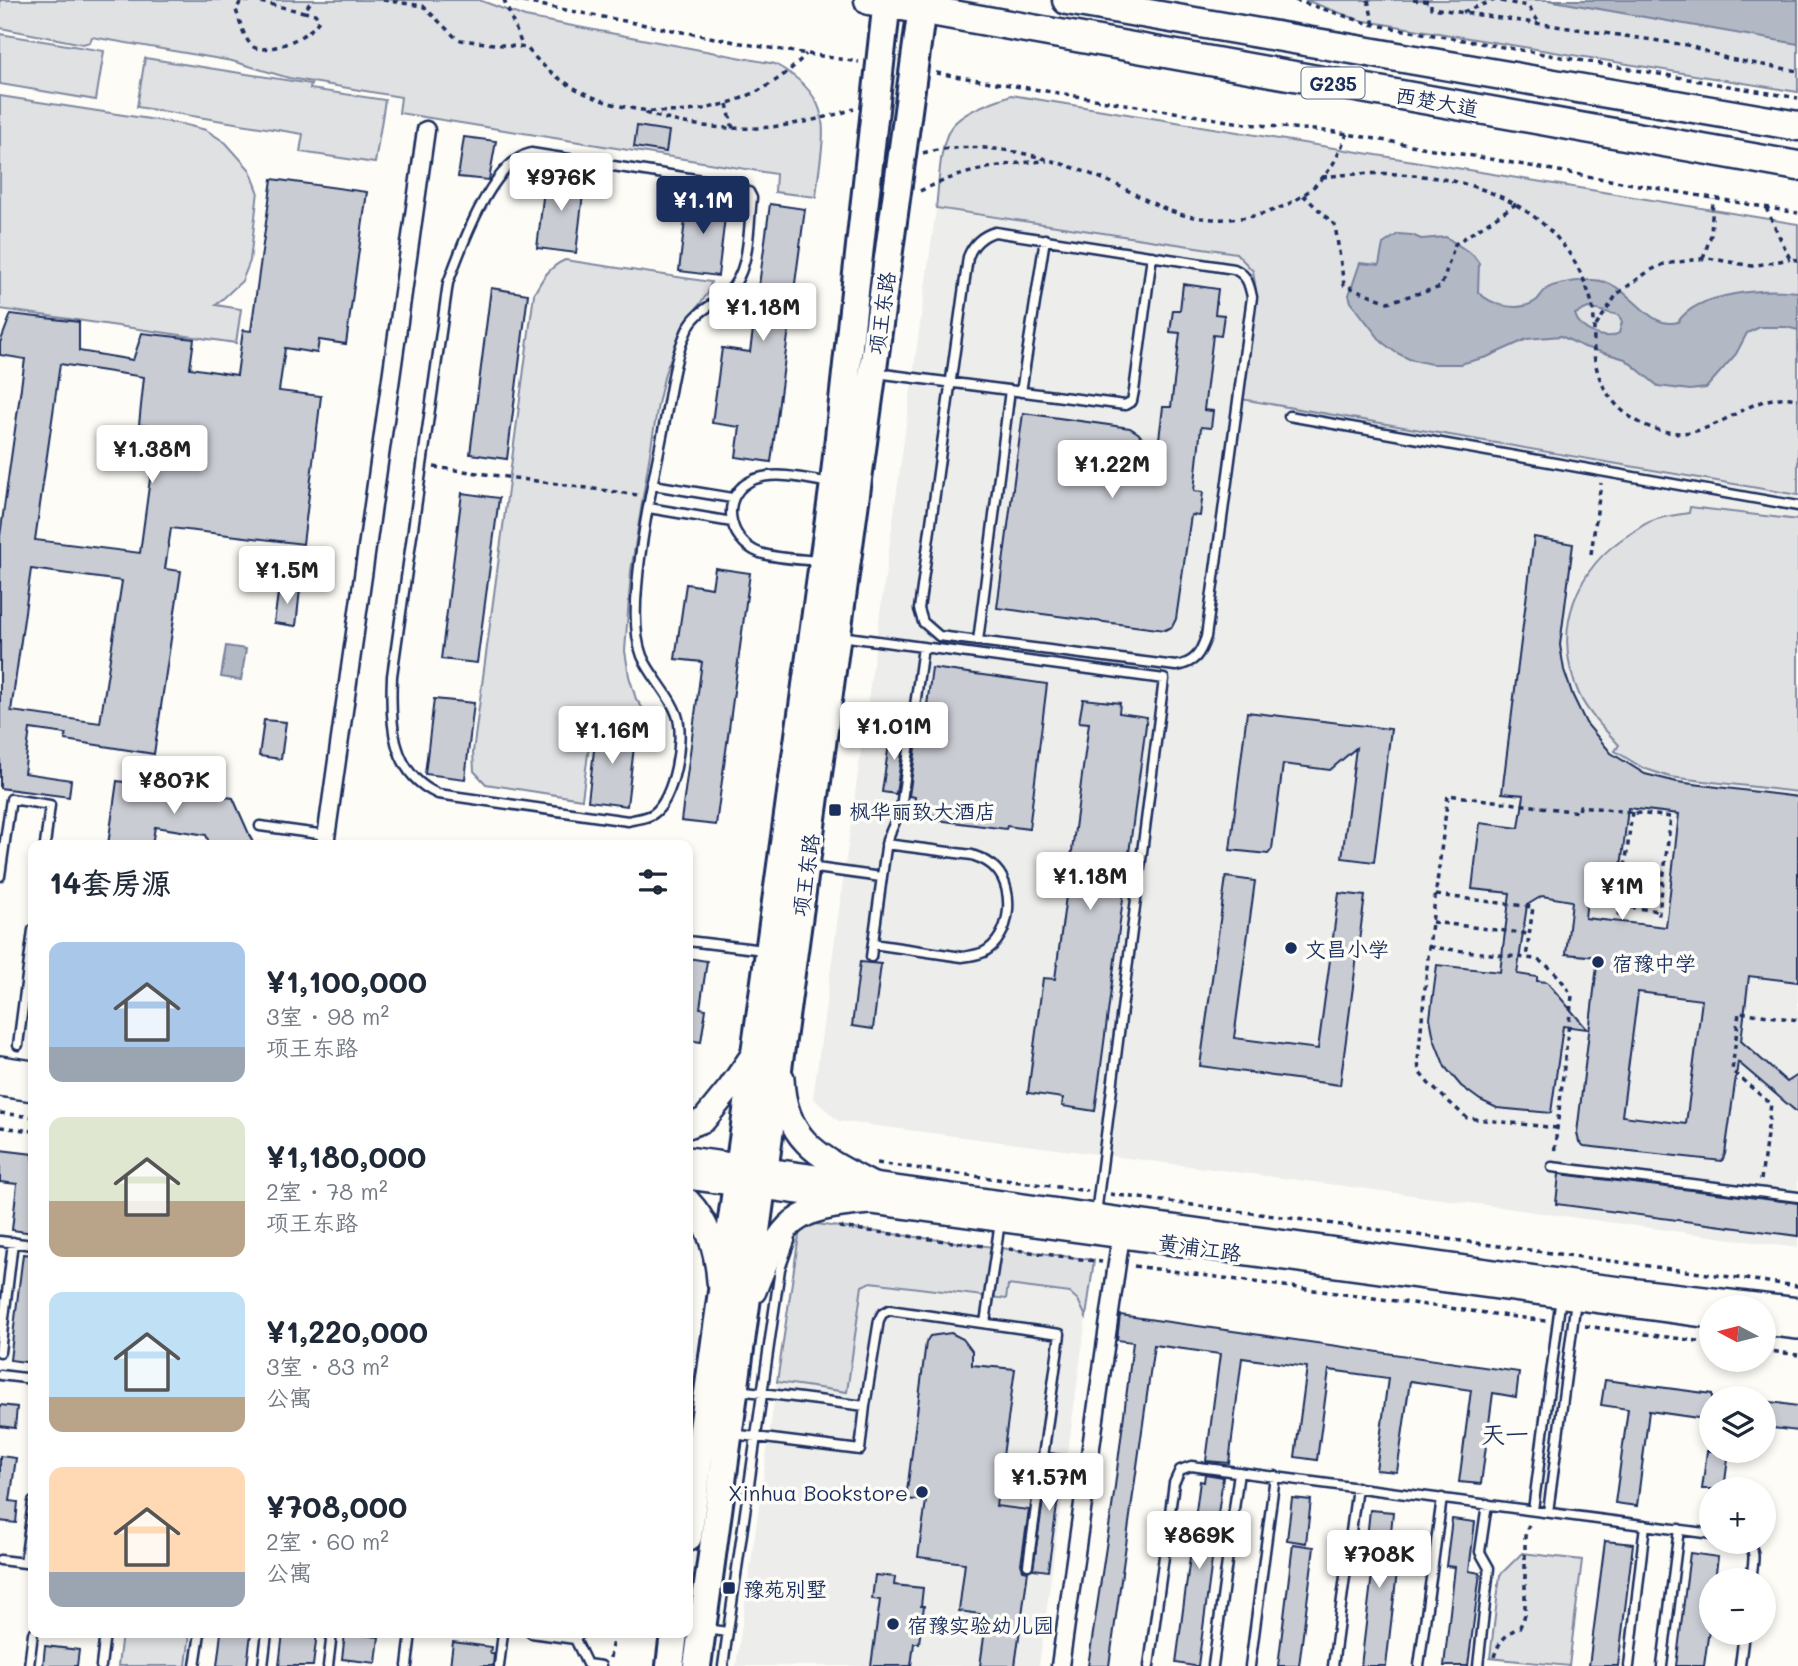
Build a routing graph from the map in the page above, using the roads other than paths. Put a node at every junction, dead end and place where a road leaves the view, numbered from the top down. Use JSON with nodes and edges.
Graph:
{"nodes":[{"id":1,"x":1068,"y":0,"type":"edge"},
{"id":2,"x":881,"y":1,"type":"edge"},
{"id":3,"x":923,"y":4,"type":"edge"},
{"id":4,"x":1798,"y":126,"type":"edge"},
{"id":5,"x":426,"y":131,"type":"dead end"},
{"id":6,"x":1798,"y":166,"type":"edge"},
{"id":7,"x":1045,"y":239,"type":"junction"},
{"id":8,"x":1152,"y":256,"type":"junction"},
{"id":9,"x":873,"y":372,"type":"junction"},
{"id":10,"x":949,"y":382,"type":"junction"},
{"id":11,"x":1010,"y":390,"type":"junction"},
{"id":12,"x":1021,"y":392,"type":"junction"},
{"id":13,"x":1289,"y":416,"type":"dead end"},
{"id":14,"x":653,"y":485,"type":"junction"},
{"id":15,"x":846,"y":485,"type":"junction"},
{"id":16,"x":732,"y":498,"type":"junction"},
{"id":17,"x":1798,"y":506,"type":"edge"},
{"id":18,"x":649,"y":508,"type":"junction"},
{"id":19,"x":732,"y":522,"type":"junction"},
{"id":20,"x":835,"y":563,"type":"junction"},
{"id":21,"x":837,"y":636,"type":"junction"},
{"id":22,"x":978,"y":641,"type":"junction"},
{"id":23,"x":923,"y":647,"type":"junction"},
{"id":24,"x":260,"y":826,"type":"dead end"},
{"id":25,"x":46,"y":840,"type":"edge"},
{"id":26,"x":326,"y":840,"type":"edge"},
{"id":27,"x":886,"y":844,"type":"junction"},
{"id":28,"x":794,"y":865,"type":"junction"},
{"id":29,"x":0,"y":876,"type":"edge"},
{"id":30,"x":881,"y":877,"type":"junction"},
{"id":31,"x":693,"y":942,"type":"edge"},
{"id":32,"x":873,"y":944,"type":"junction"},
{"id":33,"x":782,"y":953,"type":"junction"},
{"id":34,"x":871,"y":957,"type":"dead end"},
{"id":35,"x":28,"y":968,"type":"edge"},
{"id":36,"x":18,"y":1045,"type":"dead end"},
{"id":37,"x":769,"y":1053,"type":"junction"},
{"id":38,"x":0,"y":1067,"type":"edge"},
{"id":39,"x":28,"y":1071,"type":"edge"},
{"id":40,"x":0,"y":1085,"type":"edge"},
{"id":41,"x":28,"y":1089,"type":"edge"},
{"id":42,"x":693,"y":1124,"type":"edge"},
{"id":43,"x":693,"y":1159,"type":"edge"},
{"id":44,"x":1553,"y":1163,"type":"road end"},
{"id":45,"x":693,"y":1178,"type":"edge"},
{"id":46,"x":751,"y":1178,"type":"junction"},
{"id":47,"x":872,"y":1183,"type":"junction"},
{"id":48,"x":1798,"y":1196,"type":"edge"},
{"id":49,"x":693,"y":1209,"type":"edge"},
{"id":50,"x":1002,"y":1211,"type":"junction"},
{"id":51,"x":1096,"y":1214,"type":"junction"},
{"id":52,"x":801,"y":1222,"type":"road end"},
{"id":53,"x":1122,"y":1227,"type":"junction"},
{"id":54,"x":0,"y":1241,"type":"edge"},
{"id":55,"x":13,"y":1242,"type":"junction"},
{"id":56,"x":28,"y":1244,"type":"edge"},
{"id":57,"x":1570,"y":1289,"type":"junction"},
{"id":58,"x":720,"y":1304,"type":"junction"},
{"id":59,"x":1798,"y":1309,"type":"edge"},
{"id":60,"x":746,"y":1310,"type":"junction"},
{"id":61,"x":1699,"y":1314,"type":"edge"},
{"id":62,"x":985,"y":1323,"type":"junction"},
{"id":63,"x":1776,"y":1325,"type":"edge"},
{"id":64,"x":1798,"y":1328,"type":"edge"},
{"id":65,"x":0,"y":1352,"type":"edge"},
{"id":66,"x":0,"y":1375,"type":"edge"},
{"id":67,"x":28,"y":1378,"type":"edge"},
{"id":68,"x":748,"y":1391,"type":"junction"},
{"id":69,"x":865,"y":1406,"type":"junction"},
{"id":70,"x":742,"y":1435,"type":"junction"},
{"id":71,"x":1239,"y":1472,"type":"junction"},
{"id":72,"x":1275,"y":1476,"type":"junction"},
{"id":73,"x":1357,"y":1487,"type":"junction"},
{"id":74,"x":1442,"y":1498,"type":"junction"},
{"id":75,"x":693,"y":1500,"type":"edge"},
{"id":76,"x":1487,"y":1504,"type":"junction"},
{"id":77,"x":1533,"y":1510,"type":"junction"},
{"id":78,"x":1548,"y":1512,"type":"junction"},
{"id":79,"x":1645,"y":1525,"type":"junction"},
{"id":80,"x":1679,"y":1529,"type":"junction"},
{"id":81,"x":1699,"y":1532,"type":"edge"},
{"id":82,"x":0,"y":1560,"type":"edge"},
{"id":83,"x":28,"y":1564,"type":"edge"},
{"id":84,"x":1028,"y":1565,"type":"dead end"},
{"id":85,"x":706,"y":1629,"type":"edge"},
{"id":86,"x":32,"y":1638,"type":"edge"},
{"id":87,"x":104,"y":1638,"type":"edge"},
{"id":88,"x":199,"y":1638,"type":"edge"},
{"id":89,"x":266,"y":1638,"type":"edge"},
{"id":90,"x":331,"y":1638,"type":"edge"},
{"id":91,"x":410,"y":1638,"type":"edge"},
{"id":92,"x":502,"y":1638,"type":"edge"},
{"id":93,"x":578,"y":1638,"type":"edge"},
{"id":94,"x":673,"y":1638,"type":"edge"},
{"id":95,"x":1743,"y":1645,"type":"edge"},
{"id":96,"x":29,"y":1666,"type":"edge"},
{"id":97,"x":101,"y":1666,"type":"edge"},
{"id":98,"x":195,"y":1666,"type":"edge"},
{"id":99,"x":263,"y":1666,"type":"edge"},
{"id":100,"x":328,"y":1666,"type":"edge"},
{"id":101,"x":407,"y":1666,"type":"edge"},
{"id":102,"x":499,"y":1666,"type":"edge"},
{"id":103,"x":601,"y":1666,"type":"edge"},
{"id":104,"x":670,"y":1666,"type":"edge"},
{"id":105,"x":697,"y":1666,"type":"edge"},
{"id":106,"x":723,"y":1666,"type":"edge"},
{"id":107,"x":1060,"y":1666,"type":"edge"},
{"id":108,"x":1149,"y":1666,"type":"edge"},
{"id":109,"x":1213,"y":1666,"type":"edge"},
{"id":110,"x":1250,"y":1666,"type":"edge"},
{"id":111,"x":1333,"y":1666,"type":"edge"},
{"id":112,"x":1419,"y":1666,"type":"edge"},
{"id":113,"x":1478,"y":1666,"type":"edge"},
{"id":114,"x":1629,"y":1666,"type":"edge"},
{"id":115,"x":1662,"y":1666,"type":"edge"},
{"id":116,"x":1741,"y":1666,"type":"edge"}],
"edges":[{"from":1,"to":4,"type":"highway","name":"西楚大道","number":"G235"},
{"from":2,"to":3,"type":"highway","name":"西楚大道","number":"G235"},
{"from":2,"to":15,"type":"main road","name":"项王东路"},
{"from":3,"to":6,"type":"highway","name":"西楚大道","number":"G235"},
{"from":3,"to":9,"type":"main road","name":"项王东路"},
{"from":5,"to":26,"type":"street"},
{"from":7,"to":8,"type":"lane"},
{"from":7,"to":10,"type":"lane"},
{"from":7,"to":12,"type":"lane"},
{"from":8,"to":12,"type":"lane"},
{"from":8,"to":22,"type":"lane"},
{"from":9,"to":10,"type":"lane"},
{"from":9,"to":15,"type":"main road","name":"项王东路"},
{"from":10,"to":11,"type":"lane"},
{"from":10,"to":22,"type":"lane"},
{"from":11,"to":12,"type":"lane"},
{"from":11,"to":22,"type":"lane"},
{"from":13,"to":17,"type":"lane"},
{"from":14,"to":16,"type":"lane"},
{"from":14,"to":18,"type":"lane"},
{"from":14,"to":18,"type":"lane"},
{"from":15,"to":16,"type":"lane"},
{"from":15,"to":20,"type":"main road","name":"项王东路"},
{"from":16,"to":19,"type":"lane"},
{"from":18,"to":19,"type":"lane"},
{"from":19,"to":20,"type":"lane"},
{"from":20,"to":21,"type":"main road","name":"项王东路"},
{"from":20,"to":28,"type":"main road","name":"项王东路"},
{"from":21,"to":23,"type":"lane"},
{"from":21,"to":28,"type":"main road","name":"项王东路"},
{"from":23,"to":27,"type":"lane"},
{"from":23,"to":51,"type":"lane"},
{"from":24,"to":26,"type":"lane"},
{"from":25,"to":29,"type":"lane"},
{"from":27,"to":30,"type":"lane"},
{"from":27,"to":32,"type":"lane"},
{"from":28,"to":30,"type":"lane"},
{"from":28,"to":33,"type":"main road","name":"项王东路"},
{"from":30,"to":32,"type":"lane"},
{"from":31,"to":33,"type":"lane"},
{"from":32,"to":34,"type":"lane"},
{"from":33,"to":37,"type":"main road","name":"项王东路"},
{"from":35,"to":36,"type":"lane"},
{"from":37,"to":42,"type":"main road"},
{"from":37,"to":46,"type":"main road","name":"项王东路"},
{"from":37,"to":47,"type":"main road"},
{"from":38,"to":39,"type":"street"},
{"from":40,"to":41,"type":"street"},
{"from":43,"to":46,"type":"street","name":"黄浦江路"},
{"from":44,"to":48,"type":"lane"},
{"from":45,"to":46,"type":"street","name":"黄浦江路"},
{"from":46,"to":47,"type":"street","name":"黄浦江路"},
{"from":46,"to":58,"type":"main road","name":"项王东路"},
{"from":46,"to":60,"type":"main road","name":"项王东路"},
{"from":47,"to":50,"type":"street","name":"黄浦江路"},
{"from":47,"to":60,"type":"main road"},
{"from":49,"to":58,"type":"main road"},
{"from":50,"to":51,"type":"street","name":"黄浦江路"},
{"from":50,"to":53,"type":"street","name":"黄浦江路"},
{"from":50,"to":62,"type":"lane"},
{"from":51,"to":53,"type":"street","name":"黄浦江路"},
{"from":52,"to":68,"type":"lane"},
{"from":53,"to":57,"type":"street","name":"黄浦江路"},
{"from":53,"to":107,"type":"street"},
{"from":54,"to":55,"type":"lane"},
{"from":55,"to":56,"type":"lane"},
{"from":55,"to":65,"type":"lane"},
{"from":57,"to":59,"type":"street","name":"黄浦江路"},
{"from":57,"to":61,"type":"street","name":"黄浦江路"},
{"from":57,"to":77,"type":"lane"},
{"from":57,"to":78,"type":"lane"},
{"from":58,"to":75,"type":"main road","name":"项王东路"},
{"from":60,"to":68,"type":"main road","name":"项王东路"},
{"from":62,"to":69,"type":"lane"},
{"from":62,"to":84,"type":"lane"},
{"from":63,"to":64,"type":"street"},
{"from":66,"to":67,"type":"lane"},
{"from":68,"to":69,"type":"lane"},
{"from":68,"to":70,"type":"main road","name":"项王东路"},
{"from":69,"to":70,"type":"lane"},
{"from":70,"to":85,"type":"main road","name":"项王东路"},
{"from":71,"to":72,"type":"lane"},
{"from":71,"to":108,"type":"lane"},
{"from":71,"to":109,"type":"lane"},
{"from":72,"to":73,"type":"lane"},
{"from":72,"to":110,"type":"lane"},
{"from":73,"to":74,"type":"lane"},
{"from":73,"to":111,"type":"lane"},
{"from":74,"to":76,"type":"lane"},
{"from":74,"to":112,"type":"lane"},
{"from":76,"to":77,"type":"lane"},
{"from":76,"to":113,"type":"lane"},
{"from":77,"to":78,"type":"lane"},
{"from":78,"to":79,"type":"lane"},
{"from":79,"to":80,"type":"lane"},
{"from":79,"to":114,"type":"lane"},
{"from":80,"to":81,"type":"lane"},
{"from":80,"to":115,"type":"lane"},
{"from":82,"to":83,"type":"lane"},
{"from":85,"to":105,"type":"main road","name":"项王东路"},
{"from":85,"to":106,"type":"lane"},
{"from":86,"to":96,"type":"lane"},
{"from":87,"to":97,"type":"lane"},
{"from":88,"to":98,"type":"lane"},
{"from":89,"to":99,"type":"lane"},
{"from":90,"to":100,"type":"lane"},
{"from":91,"to":101,"type":"lane"},
{"from":92,"to":102,"type":"lane"},
{"from":93,"to":103,"type":"lane"},
{"from":94,"to":104,"type":"main road"},
{"from":95,"to":116,"type":"lane"}]}
